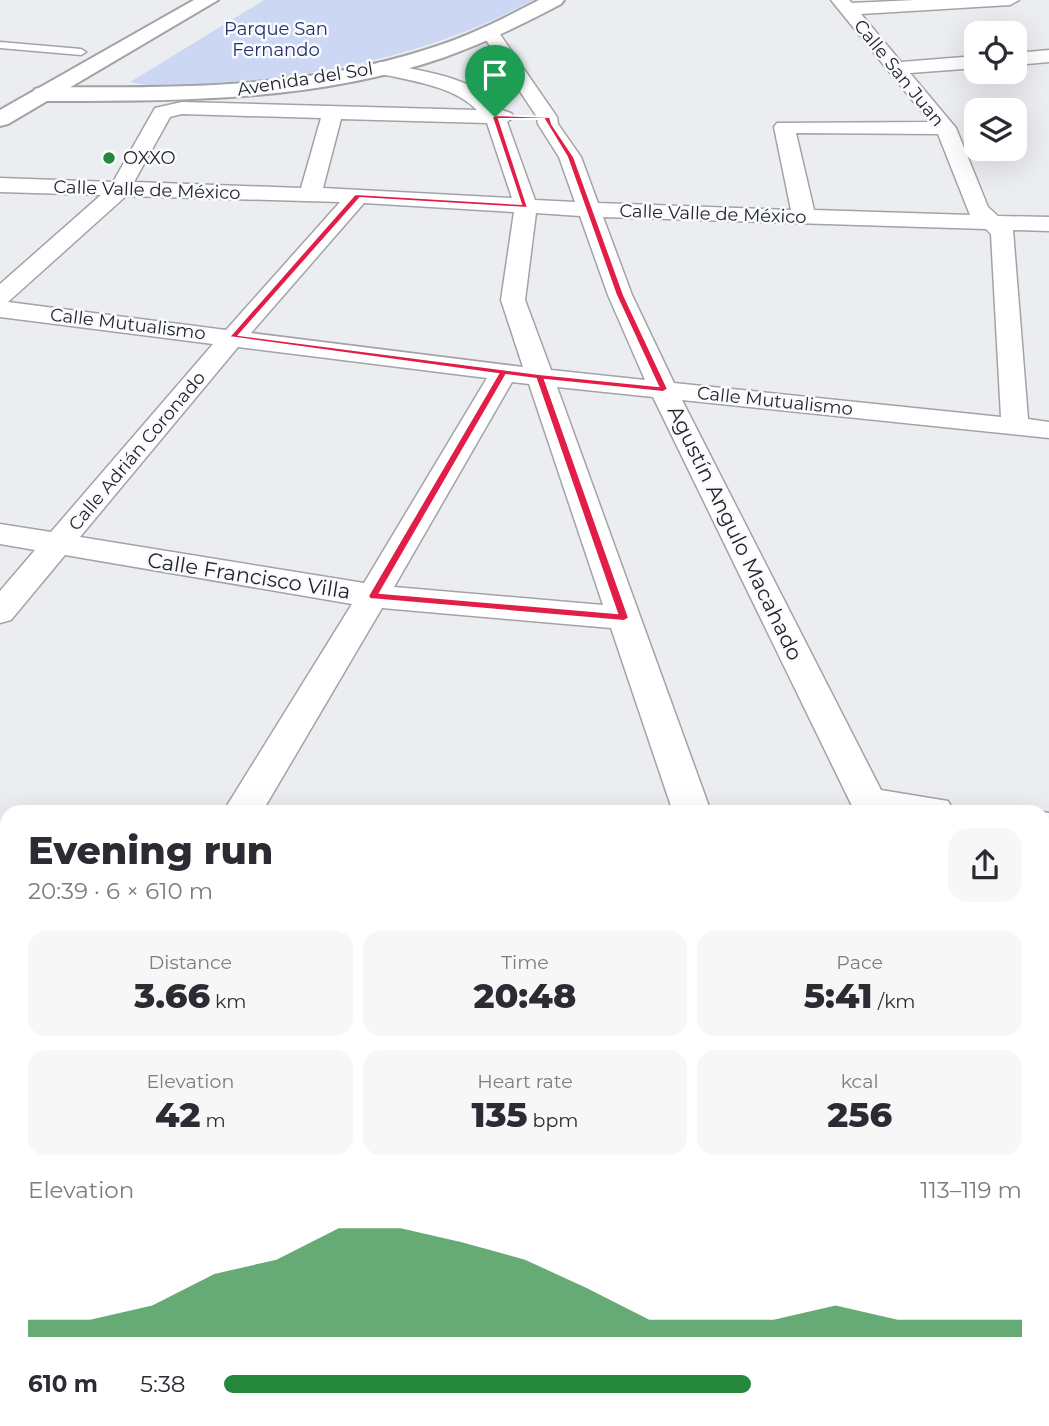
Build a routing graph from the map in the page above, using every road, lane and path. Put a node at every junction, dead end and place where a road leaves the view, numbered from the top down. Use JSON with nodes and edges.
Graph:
{"nodes":[{"id":1,"x":172,"y":0,"type":"edge"},
{"id":2,"x":208,"y":0,"type":"edge"},
{"id":3,"x":554,"y":0,"type":"edge"},
{"id":4,"x":1010,"y":0,"type":"edge"},
{"id":5,"x":844,"y":5,"type":"edge"},
{"id":6,"x":491,"y":34,"type":"junction"},
{"id":7,"x":0,"y":45,"type":"edge"},
{"id":8,"x":13,"y":46,"type":"junction"},
{"id":9,"x":81,"y":52,"type":"junction"},
{"id":10,"x":0,"y":55,"type":"edge"},
{"id":11,"x":1027,"y":59,"type":"edge"},
{"id":12,"x":1046,"y":60,"type":"edge"},
{"id":13,"x":964,"y":63,"type":"edge"},
{"id":14,"x":380,"y":68,"type":"junction"},
{"id":15,"x":895,"y":68,"type":"junction"},
{"id":16,"x":43,"y":94,"type":"junction"},
{"id":17,"x":0,"y":97,"type":"edge"},
{"id":18,"x":333,"y":111,"type":"junction"},
{"id":19,"x":495,"y":117,"type":"junction"},
{"id":20,"x":547,"y":117,"type":"junction"},
{"id":21,"x":0,"y":119,"type":"edge"},
{"id":22,"x":946,"y":128,"type":"junction"},
{"id":23,"x":0,"y":185,"type":"edge"},
{"id":24,"x":120,"y":190,"type":"junction"},
{"id":25,"x":310,"y":194,"type":"junction"},
{"id":26,"x":358,"y":196,"type":"junction"},
{"id":27,"x":526,"y":206,"type":"junction"},
{"id":28,"x":591,"y":210,"type":"junction"},
{"id":29,"x":804,"y":216,"type":"junction"},
{"id":30,"x":992,"y":222,"type":"junction"},
{"id":31,"x":1049,"y":224,"type":"edge"},
{"id":32,"x":0,"y":297,"type":"edge"},
{"id":33,"x":0,"y":309,"type":"edge"},
{"id":34,"x":233,"y":337,"type":"junction"},
{"id":35,"x":504,"y":373,"type":"junction"},
{"id":36,"x":539,"y":377,"type":"junction"},
{"id":37,"x":663,"y":389,"type":"junction"},
{"id":38,"x":1014,"y":426,"type":"junction"},
{"id":39,"x":1049,"y":430,"type":"edge"},
{"id":40,"x":0,"y":534,"type":"edge"},
{"id":41,"x":59,"y":543,"type":"junction"},
{"id":42,"x":373,"y":596,"type":"junction"},
{"id":43,"x":0,"y":612,"type":"edge"},
{"id":44,"x":624,"y":618,"type":"junction"},
{"id":45,"x":247,"y":805,"type":"edge"},
{"id":46,"x":690,"y":805,"type":"edge"},
{"id":47,"x":871,"y":805,"type":"edge"}],
"edges":[{"from":1,"to":9,"type":"main road"},
{"from":2,"to":16,"type":"main road"},
{"from":3,"to":6,"type":"main road","name":"Avenida del Sol"},
{"from":4,"to":5,"type":"street"},
{"from":5,"to":15,"type":"street","name":"Calle San Juan"},
{"from":6,"to":14,"type":"main road","name":"Avenida del Sol"},
{"from":6,"to":20,"type":"street","name":"Agustín Angulo Macahado"},
{"from":7,"to":8,"type":"lane"},
{"from":8,"to":9,"type":"lane"},
{"from":8,"to":10,"type":"lane"},
{"from":9,"to":17,"type":"main road"},
{"from":11,"to":12,"type":"street"},
{"from":13,"to":15,"type":"street"},
{"from":14,"to":16,"type":"main road","name":"Avenida del Sol"},
{"from":14,"to":19,"type":"street"},
{"from":15,"to":22,"type":"street","name":"Calle San Juan"},
{"from":16,"to":21,"type":"main road"},
{"from":18,"to":19,"type":"street"},
{"from":18,"to":24,"type":"street"},
{"from":18,"to":25,"type":"street"},
{"from":19,"to":20,"type":"street"},
{"from":19,"to":27,"type":"street"},
{"from":20,"to":28,"type":"street","name":"Agustín Angulo Macahado"},
{"from":22,"to":29,"type":"street"},
{"from":22,"to":30,"type":"street","name":"Calle San Juan"},
{"from":23,"to":24,"type":"street","name":"Calle Valle de México"},
{"from":24,"to":25,"type":"street","name":"Calle Valle de México"},
{"from":24,"to":32,"type":"street"},
{"from":25,"to":26,"type":"street","name":"Calle Valle de México"},
{"from":26,"to":27,"type":"street","name":"Calle Valle de México"},
{"from":26,"to":34,"type":"street","name":"Calle Adrián Coronado"},
{"from":27,"to":28,"type":"street","name":"Calle Valle de México"},
{"from":27,"to":36,"type":"street"},
{"from":28,"to":29,"type":"street","name":"Calle Valle de México"},
{"from":28,"to":37,"type":"street","name":"Agustín Angulo Macahado"},
{"from":29,"to":30,"type":"street","name":"Calle Valle de México"},
{"from":30,"to":31,"type":"street","name":"Calle Valle de México"},
{"from":30,"to":38,"type":"street","name":"Calle San Juan"},
{"from":33,"to":34,"type":"street","name":"Calle Mutualismo"},
{"from":34,"to":35,"type":"street","name":"Calle Mutualismo"},
{"from":34,"to":41,"type":"street","name":"Calle Adrián Coronado"},
{"from":35,"to":36,"type":"street","name":"Calle Mutualismo"},
{"from":35,"to":42,"type":"street"},
{"from":36,"to":37,"type":"street","name":"Calle Mutualismo"},
{"from":36,"to":44,"type":"street"},
{"from":37,"to":38,"type":"street","name":"Calle Mutualismo"},
{"from":37,"to":47,"type":"street","name":"Agustín Angulo Macahado"},
{"from":38,"to":39,"type":"street","name":"Calle Mutualismo"},
{"from":40,"to":41,"type":"street","name":"Calle Francisco Villa"},
{"from":41,"to":42,"type":"street","name":"Calle Francisco Villa"},
{"from":41,"to":43,"type":"street","name":"Calle Adrián Coronado"},
{"from":42,"to":44,"type":"street","name":"Calle Francisco Villa"},
{"from":42,"to":45,"type":"street"},
{"from":44,"to":46,"type":"street"}]}
